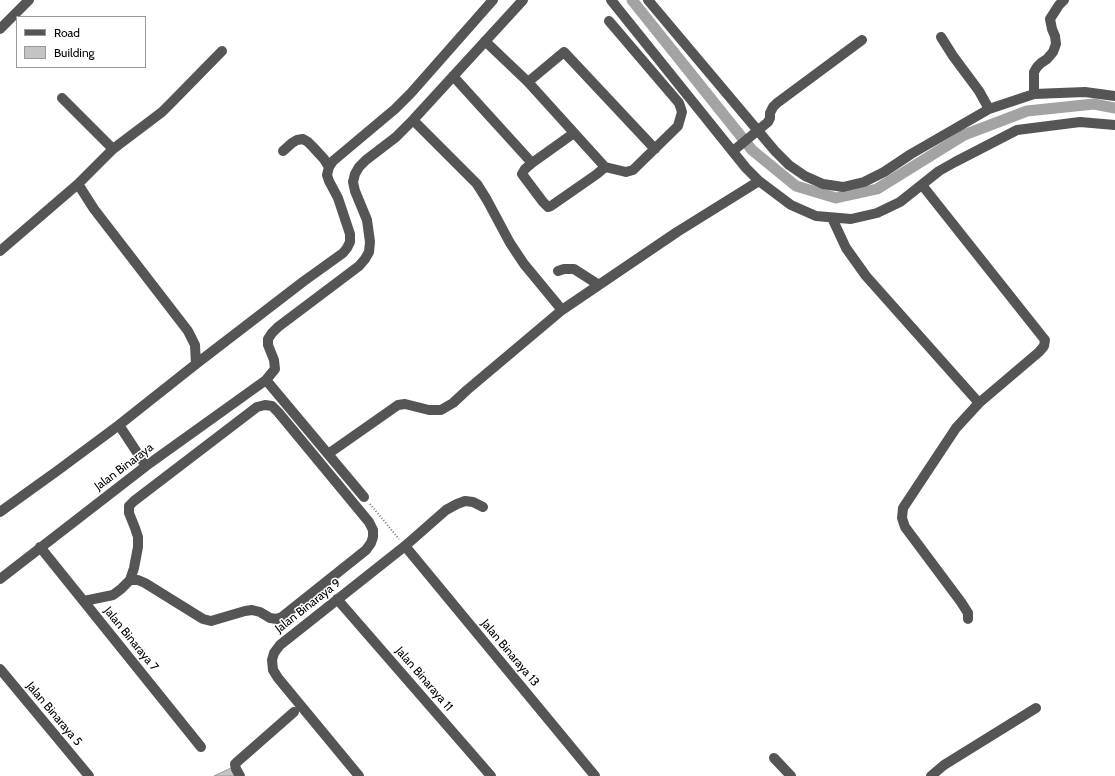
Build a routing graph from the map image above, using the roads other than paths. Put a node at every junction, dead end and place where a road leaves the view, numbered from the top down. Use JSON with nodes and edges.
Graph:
{"nodes":[{"id":1,"x":29,"y":0,"type":"edge"},
{"id":2,"x":493,"y":0,"type":"edge"},
{"id":3,"x":523,"y":0,"type":"edge"},
{"id":4,"x":611,"y":0,"type":"edge"},
{"id":5,"x":648,"y":0,"type":"edge"},
{"id":6,"x":1064,"y":0,"type":"edge"},
{"id":7,"x":609,"y":21,"type":"dead end"},
{"id":8,"x":0,"y":29,"type":"edge"},
{"id":9,"x":941,"y":37,"type":"dead end"},
{"id":10,"x":862,"y":40,"type":"dead end"},
{"id":11,"x":485,"y":41,"type":"junction"},
{"id":12,"x":222,"y":51,"type":"dead end"},
{"id":13,"x":453,"y":76,"type":"junction"},
{"id":14,"x":528,"y":82,"type":"junction"},
{"id":15,"x":1034,"y":94,"type":"junction"},
{"id":16,"x":1115,"y":96,"type":"edge"},
{"id":17,"x":62,"y":98,"type":"dead end"},
{"id":18,"x":989,"y":109,"type":"junction"},
{"id":19,"x":413,"y":120,"type":"junction"},
{"id":20,"x":1115,"y":125,"type":"edge"},
{"id":21,"x":574,"y":132,"type":"junction"},
{"id":22,"x":757,"y":132,"type":"junction"},
{"id":23,"x":113,"y":149,"type":"junction"},
{"id":24,"x":655,"y":149,"type":"junction"},
{"id":25,"x":735,"y":149,"type":"junction"},
{"id":26,"x":283,"y":151,"type":"dead end"},
{"id":27,"x":532,"y":163,"type":"junction"},
{"id":28,"x":328,"y":167,"type":"junction"},
{"id":29,"x":605,"y":167,"type":"junction"},
{"id":30,"x":759,"y":181,"type":"junction"},
{"id":31,"x":78,"y":184,"type":"junction"},
{"id":32,"x":922,"y":185,"type":"junction"},
{"id":33,"x":832,"y":218,"type":"junction"},
{"id":34,"x":0,"y":251,"type":"edge"},
{"id":35,"x":558,"y":271,"type":"dead end"},
{"id":36,"x":599,"y":285,"type":"junction"},
{"id":37,"x":562,"y":310,"type":"junction"},
{"id":38,"x":196,"y":364,"type":"junction"},
{"id":39,"x":266,"y":380,"type":"junction"},
{"id":40,"x":979,"y":403,"type":"junction"},
{"id":41,"x":119,"y":425,"type":"junction"},
{"id":42,"x":328,"y":454,"type":"junction"},
{"id":43,"x":146,"y":466,"type":"junction"},
{"id":44,"x":364,"y":496,"type":"road end"},
{"id":45,"x":483,"y":507,"type":"dead end"},
{"id":46,"x":0,"y":512,"type":"edge"},
{"id":47,"x":405,"y":546,"type":"junction"},
{"id":48,"x":40,"y":547,"type":"junction"},
{"id":49,"x":0,"y":579,"type":"edge"},
{"id":50,"x":130,"y":580,"type":"junction"},
{"id":51,"x":337,"y":600,"type":"junction"},
{"id":52,"x":84,"y":601,"type":"junction"},
{"id":53,"x":968,"y":619,"type":"dead end"},
{"id":54,"x":0,"y":669,"type":"edge"},
{"id":55,"x":1036,"y":708,"type":"dead end"},
{"id":56,"x":294,"y":712,"type":"dead end"},
{"id":57,"x":201,"y":747,"type":"dead end"},
{"id":58,"x":774,"y":758,"type":"dead end"},
{"id":59,"x":89,"y":776,"type":"edge"},
{"id":60,"x":240,"y":776,"type":"edge"},
{"id":61,"x":359,"y":776,"type":"edge"},
{"id":62,"x":491,"y":776,"type":"edge"},
{"id":63,"x":595,"y":776,"type":"edge"},
{"id":64,"x":792,"y":776,"type":"edge"},
{"id":65,"x":931,"y":776,"type":"edge"}],
"edges":[{"from":1,"to":8,"type":"street"},
{"from":2,"to":28,"type":"street"},
{"from":3,"to":11,"type":"street"},
{"from":4,"to":25,"type":"street"},
{"from":5,"to":22,"type":"street"},
{"from":6,"to":15,"type":"street"},
{"from":7,"to":24,"type":"street"},
{"from":9,"to":18,"type":"street"},
{"from":10,"to":22,"type":"street"},
{"from":11,"to":13,"type":"street"},
{"from":11,"to":14,"type":"street"},
{"from":12,"to":23,"type":"street"},
{"from":13,"to":19,"type":"street"},
{"from":13,"to":27,"type":"street"},
{"from":14,"to":21,"type":"street"},
{"from":14,"to":24,"type":"street"},
{"from":15,"to":16,"type":"street"},
{"from":15,"to":18,"type":"street"},
{"from":17,"to":23,"type":"street"},
{"from":18,"to":22,"type":"street"},
{"from":19,"to":37,"type":"street"},
{"from":19,"to":39,"type":"street"},
{"from":20,"to":32,"type":"street"},
{"from":21,"to":27,"type":"street"},
{"from":21,"to":29,"type":"street"},
{"from":22,"to":25,"type":"street"},
{"from":23,"to":31,"type":"street"},
{"from":24,"to":29,"type":"street"},
{"from":25,"to":30,"type":"street"},
{"from":26,"to":28,"type":"street"},
{"from":27,"to":29,"type":"street"},
{"from":28,"to":38,"type":"street"},
{"from":30,"to":33,"type":"street"},
{"from":30,"to":36,"type":"street"},
{"from":31,"to":34,"type":"street"},
{"from":31,"to":38,"type":"street"},
{"from":32,"to":33,"type":"street"},
{"from":32,"to":40,"type":"street"},
{"from":33,"to":40,"type":"street"},
{"from":35,"to":36,"type":"street"},
{"from":36,"to":37,"type":"street"},
{"from":37,"to":42,"type":"street"},
{"from":38,"to":41,"type":"street"},
{"from":39,"to":42,"type":"street"},
{"from":39,"to":43,"type":"street","name":"Jalan Binaraya"},
{"from":40,"to":53,"type":"street"},
{"from":41,"to":43,"type":"street"},
{"from":41,"to":46,"type":"street"},
{"from":42,"to":44,"type":"street"},
{"from":43,"to":48,"type":"street","name":"Jalan Binaraya"},
{"from":45,"to":47,"type":"street","name":"Jalan Binaraya 9"},
{"from":47,"to":51,"type":"street","name":"Jalan Binaraya 9"},
{"from":47,"to":63,"type":"street","name":"Jalan Binaraya 13"},
{"from":48,"to":49,"type":"street","name":"Jalan Binaraya"},
{"from":48,"to":52,"type":"street","name":"Jalan Binaraya 7"},
{"from":50,"to":50,"type":"street"},
{"from":50,"to":52,"type":"street"},
{"from":51,"to":61,"type":"street","name":"Jalan Binaraya 9"},
{"from":51,"to":62,"type":"street","name":"Jalan Binaraya 11"},
{"from":52,"to":57,"type":"street","name":"Jalan Binaraya 7"},
{"from":54,"to":59,"type":"street","name":"Jalan Binaraya 5"},
{"from":55,"to":65,"type":"street"},
{"from":56,"to":60,"type":"street"},
{"from":58,"to":64,"type":"street"}]}
